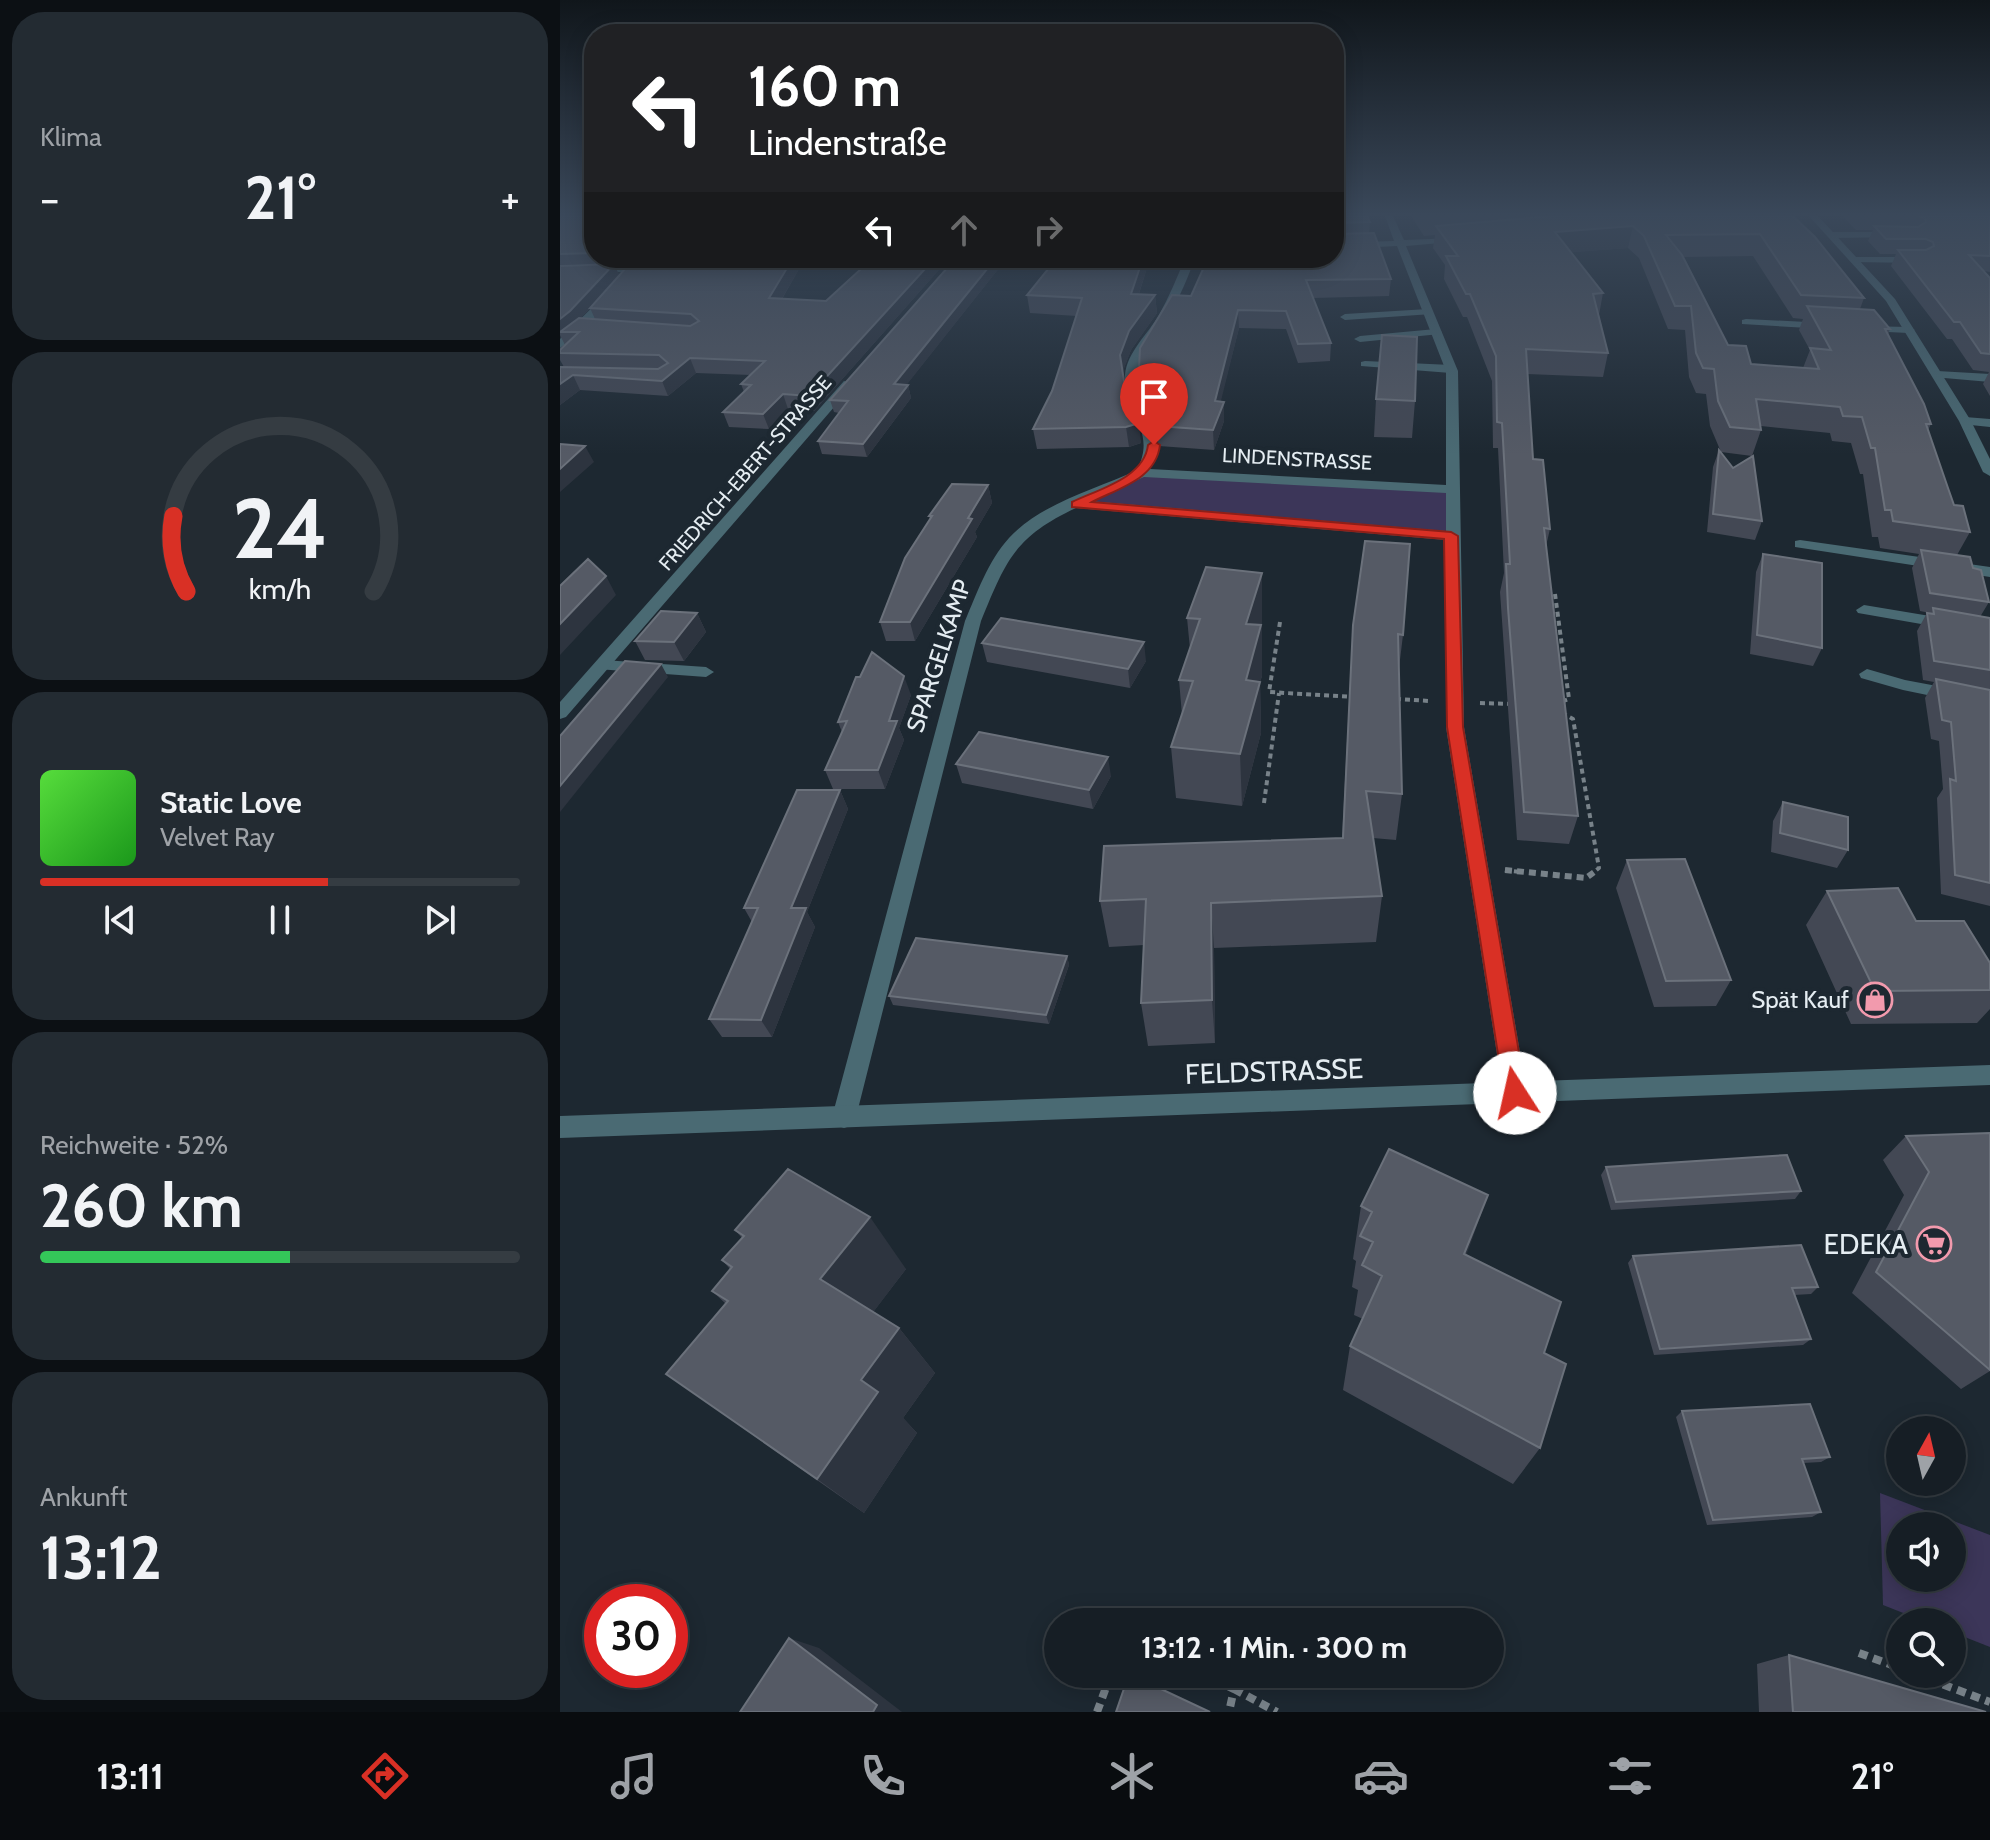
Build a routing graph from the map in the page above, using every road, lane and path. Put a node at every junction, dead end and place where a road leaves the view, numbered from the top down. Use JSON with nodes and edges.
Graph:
{"nodes":[{"id":1,"x":610,"y":296,"type":"edge"},
{"id":2,"x":1173,"y":296,"type":"edge"},
{"id":3,"x":1421,"y":296,"type":"edge"},
{"id":4,"x":1887,"y":296,"type":"edge"},
{"id":5,"x":1428,"y":312,"type":"junction"},
{"id":6,"x":1345,"y":317,"type":"dead end"},
{"id":7,"x":1746,"y":322,"type":"dead end"},
{"id":8,"x":582,"y":327,"type":"junction"},
{"id":9,"x":1839,"y":327,"type":"edge"},
{"id":10,"x":1854,"y":327,"type":"edge"},
{"id":11,"x":597,"y":328,"type":"edge"},
{"id":12,"x":1909,"y":330,"type":"junction"},
{"id":13,"x":1436,"y":332,"type":"junction"},
{"id":14,"x":1360,"y":339,"type":"dead end"},
{"id":15,"x":560,"y":345,"type":"edge"},
{"id":16,"x":1365,"y":364,"type":"dead end"},
{"id":17,"x":1451,"y":369,"type":"junction"},
{"id":18,"x":1937,"y":375,"type":"junction"},
{"id":19,"x":854,"y":378,"type":"edge"},
{"id":20,"x":1990,"y":378,"type":"edge"},
{"id":21,"x":1965,"y":421,"type":"junction"},
{"id":22,"x":1990,"y":423,"type":"edge"},
{"id":23,"x":1986,"y":456,"type":"edge"},
{"id":24,"x":1990,"y":472,"type":"edge"},
{"id":25,"x":1142,"y":473,"type":"junction"},
{"id":26,"x":1451,"y":489,"type":"junction"},
{"id":27,"x":1077,"y":504,"type":"junction"},
{"id":28,"x":1451,"y":536,"type":"junction"},
{"id":29,"x":1800,"y":544,"type":"dead end"},
{"id":30,"x":1990,"y":572,"type":"edge"},
{"id":31,"x":1555,"y":594,"type":"edge"},
{"id":32,"x":1864,"y":610,"type":"dead end"},
{"id":33,"x":1990,"y":631,"type":"edge"},
{"id":34,"x":603,"y":665,"type":"junction"},
{"id":35,"x":706,"y":672,"type":"dead end"},
{"id":36,"x":1867,"y":674,"type":"dead end"},
{"id":37,"x":1279,"y":693,"type":"dead end"},
{"id":38,"x":1990,"y":702,"type":"edge"},
{"id":39,"x":1550,"y":706,"type":"edge"},
{"id":40,"x":560,"y":713,"type":"edge"},
{"id":41,"x":1264,"y":803,"type":"dead end"},
{"id":42,"x":1990,"y":1075,"type":"edge"},
{"id":43,"x":1515,"y":1093,"type":"junction"},
{"id":44,"x":844,"y":1117,"type":"junction"},
{"id":45,"x":560,"y":1127,"type":"edge"},
{"id":46,"x":1859,"y":1653,"type":"dead end"},
{"id":47,"x":1886,"y":1663,"type":"edge"},
{"id":48,"x":1106,"y":1688,"type":"edge"},
{"id":49,"x":1952,"y":1688,"type":"edge"},
{"id":50,"x":1234,"y":1689,"type":"joint"},
{"id":51,"x":1990,"y":1702,"type":"edge"},
{"id":52,"x":1097,"y":1712,"type":"edge"},
{"id":53,"x":1229,"y":1712,"type":"edge"},
{"id":54,"x":1277,"y":1712,"type":"edge"}],
"edges":[{"from":1,"to":8,"type":"street"},
{"from":2,"to":25,"type":"street"},
{"from":3,"to":5,"type":"street"},
{"from":4,"to":12,"type":"street"},
{"from":5,"to":6,"type":"street"},
{"from":5,"to":13,"type":"street"},
{"from":7,"to":9,"type":"street"},
{"from":8,"to":11,"type":"street"},
{"from":8,"to":15,"type":"street"},
{"from":10,"to":12,"type":"street"},
{"from":12,"to":18,"type":"street"},
{"from":13,"to":14,"type":"street"},
{"from":13,"to":17,"type":"street"},
{"from":16,"to":17,"type":"street"},
{"from":17,"to":26,"type":"street"},
{"from":18,"to":20,"type":"street"},
{"from":18,"to":21,"type":"street"},
{"from":19,"to":34,"type":"street","name":"FRIEDRICH-EBERT-STRASSE"},
{"from":21,"to":22,"type":"street"},
{"from":21,"to":23,"type":"street"},
{"from":23,"to":24,"type":"street"},
{"from":25,"to":26,"type":"street","name":"LINDENSTRASSE"},
{"from":25,"to":27,"type":"street","name":"SPARGELKAMP"},
{"from":26,"to":28,"type":"street"},
{"from":27,"to":28,"type":"street"},
{"from":27,"to":44,"type":"street","name":"SPARGELKAMP"},
{"from":28,"to":43,"type":"street"},
{"from":29,"to":30,"type":"street"},
{"from":31,"to":39,"type":"path"},
{"from":32,"to":33,"type":"street"},
{"from":34,"to":35,"type":"street"},
{"from":34,"to":40,"type":"street","name":"FRIEDRICH-EBERT-STRASSE"},
{"from":36,"to":38,"type":"street"},
{"from":37,"to":41,"type":"path"},
{"from":42,"to":43,"type":"street","name":"FELDSTRASSE"},
{"from":43,"to":44,"type":"street","name":"FELDSTRASSE"},
{"from":44,"to":45,"type":"street","name":"FELDSTRASSE"},
{"from":46,"to":47,"type":"path"},
{"from":48,"to":52,"type":"path"},
{"from":49,"to":51,"type":"path"},
{"from":50,"to":53,"type":"path"},
{"from":50,"to":54,"type":"path"}]}
